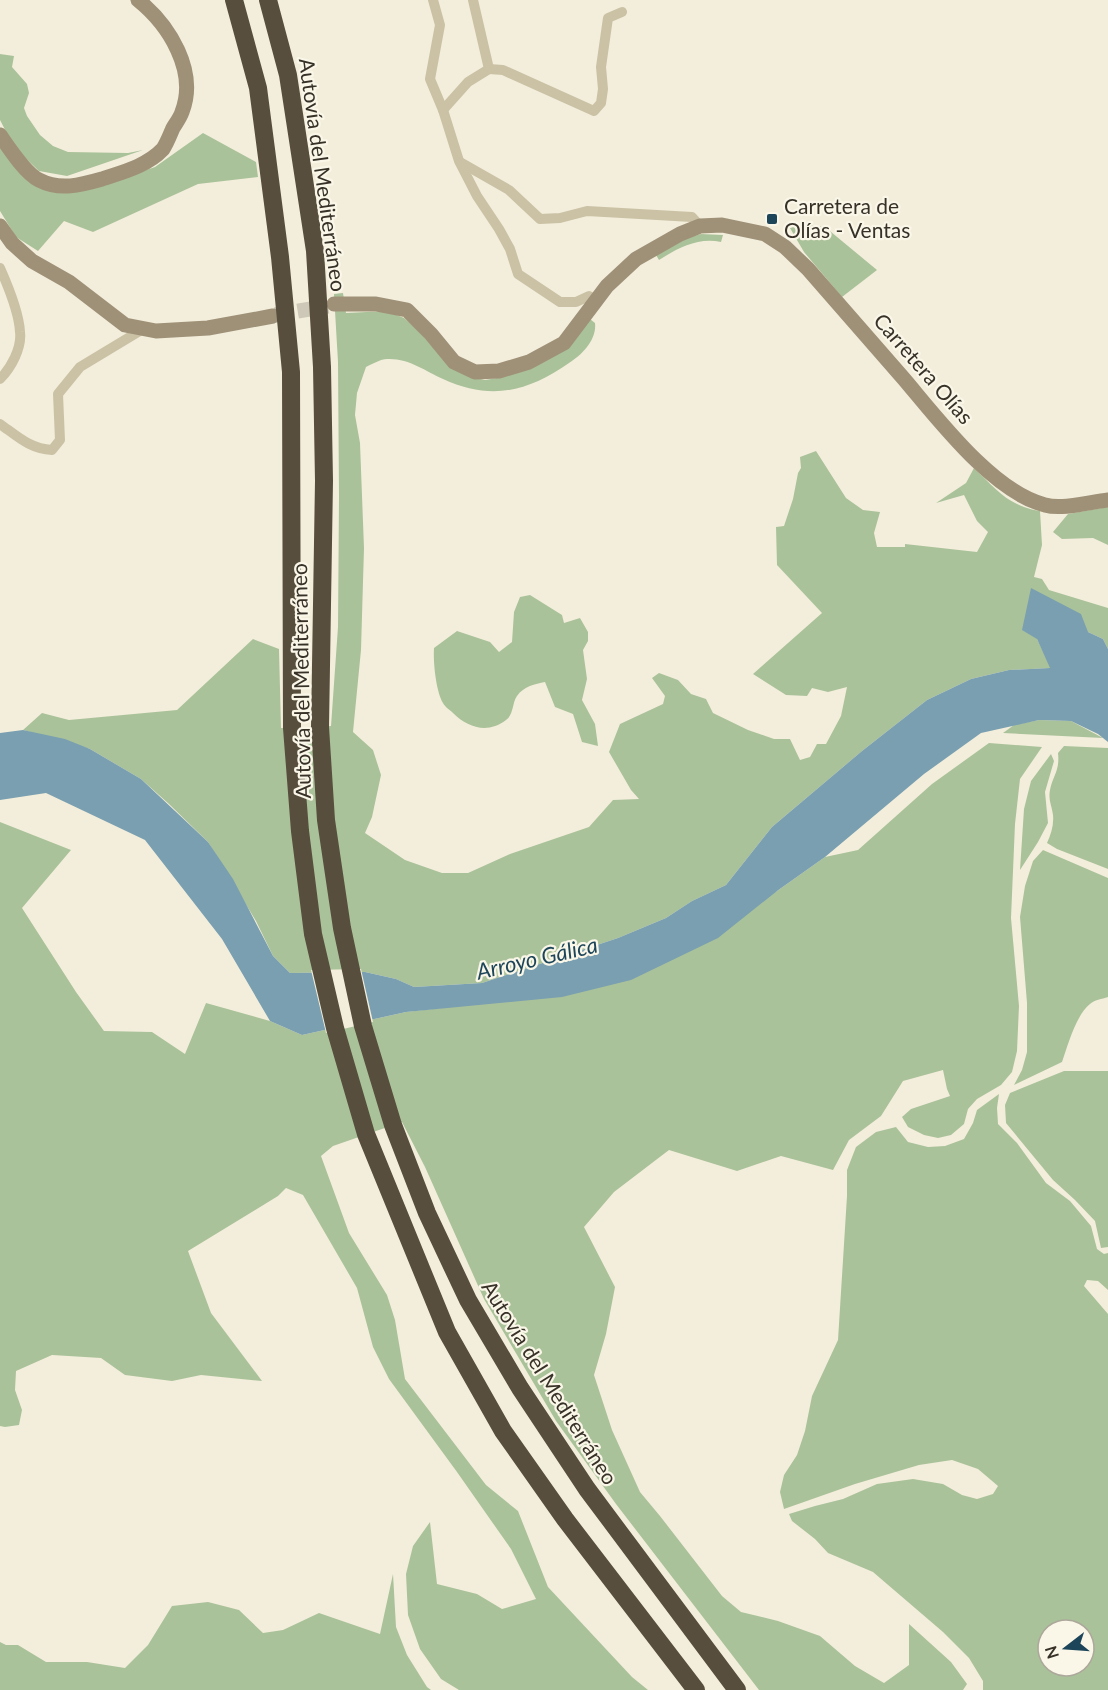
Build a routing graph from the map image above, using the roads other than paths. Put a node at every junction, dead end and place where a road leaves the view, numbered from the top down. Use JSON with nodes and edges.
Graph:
{"nodes":[{"id":1,"x":138,"y":0,"type":"edge"},
{"id":2,"x":234,"y":0,"type":"edge"},
{"id":3,"x":268,"y":0,"type":"edge"},
{"id":4,"x":433,"y":0,"type":"edge"},
{"id":5,"x":473,"y":0,"type":"edge"},
{"id":6,"x":622,"y":12,"type":"dead end"},
{"id":7,"x":489,"y":69,"type":"junction"},
{"id":8,"x":443,"y":110,"type":"junction"},
{"id":9,"x":0,"y":135,"type":"edge"},
{"id":10,"x":459,"y":161,"type":"junction"},
{"id":11,"x":0,"y":226,"type":"edge"},
{"id":12,"x":700,"y":226,"type":"junction"},
{"id":13,"x":0,"y":268,"type":"edge"},
{"id":14,"x":596,"y":300,"type":"junction"},
{"id":15,"x":334,"y":304,"type":"tunnel mouth"},
{"id":16,"x":273,"y":316,"type":"tunnel mouth"},
{"id":17,"x":143,"y":329,"type":"junction"},
{"id":18,"x":0,"y":379,"type":"edge"},
{"id":19,"x":0,"y":424,"type":"edge"},
{"id":20,"x":1108,"y":500,"type":"edge"},
{"id":21,"x":696,"y":1690,"type":"edge"},
{"id":22,"x":737,"y":1690,"type":"edge"}],
"edges":[{"from":1,"to":9,"type":"main road"},
{"from":2,"to":21,"type":"highway","name":"Autovía del Mediterráneo"},
{"from":3,"to":22,"type":"highway","name":"Autovía del Mediterráneo"},
{"from":4,"to":8,"type":"street"},
{"from":5,"to":7,"type":"street"},
{"from":6,"to":7,"type":"street"},
{"from":7,"to":8,"type":"street"},
{"from":8,"to":10,"type":"street"},
{"from":10,"to":12,"type":"street"},
{"from":10,"to":14,"type":"street"},
{"from":11,"to":17,"type":"main road"},
{"from":12,"to":14,"type":"main road"},
{"from":12,"to":20,"type":"main road","name":"Carretera Olías"},
{"from":13,"to":18,"type":"street"},
{"from":14,"to":15,"type":"main road"},
{"from":16,"to":17,"type":"main road"},
{"from":17,"to":19,"type":"street"}]}
